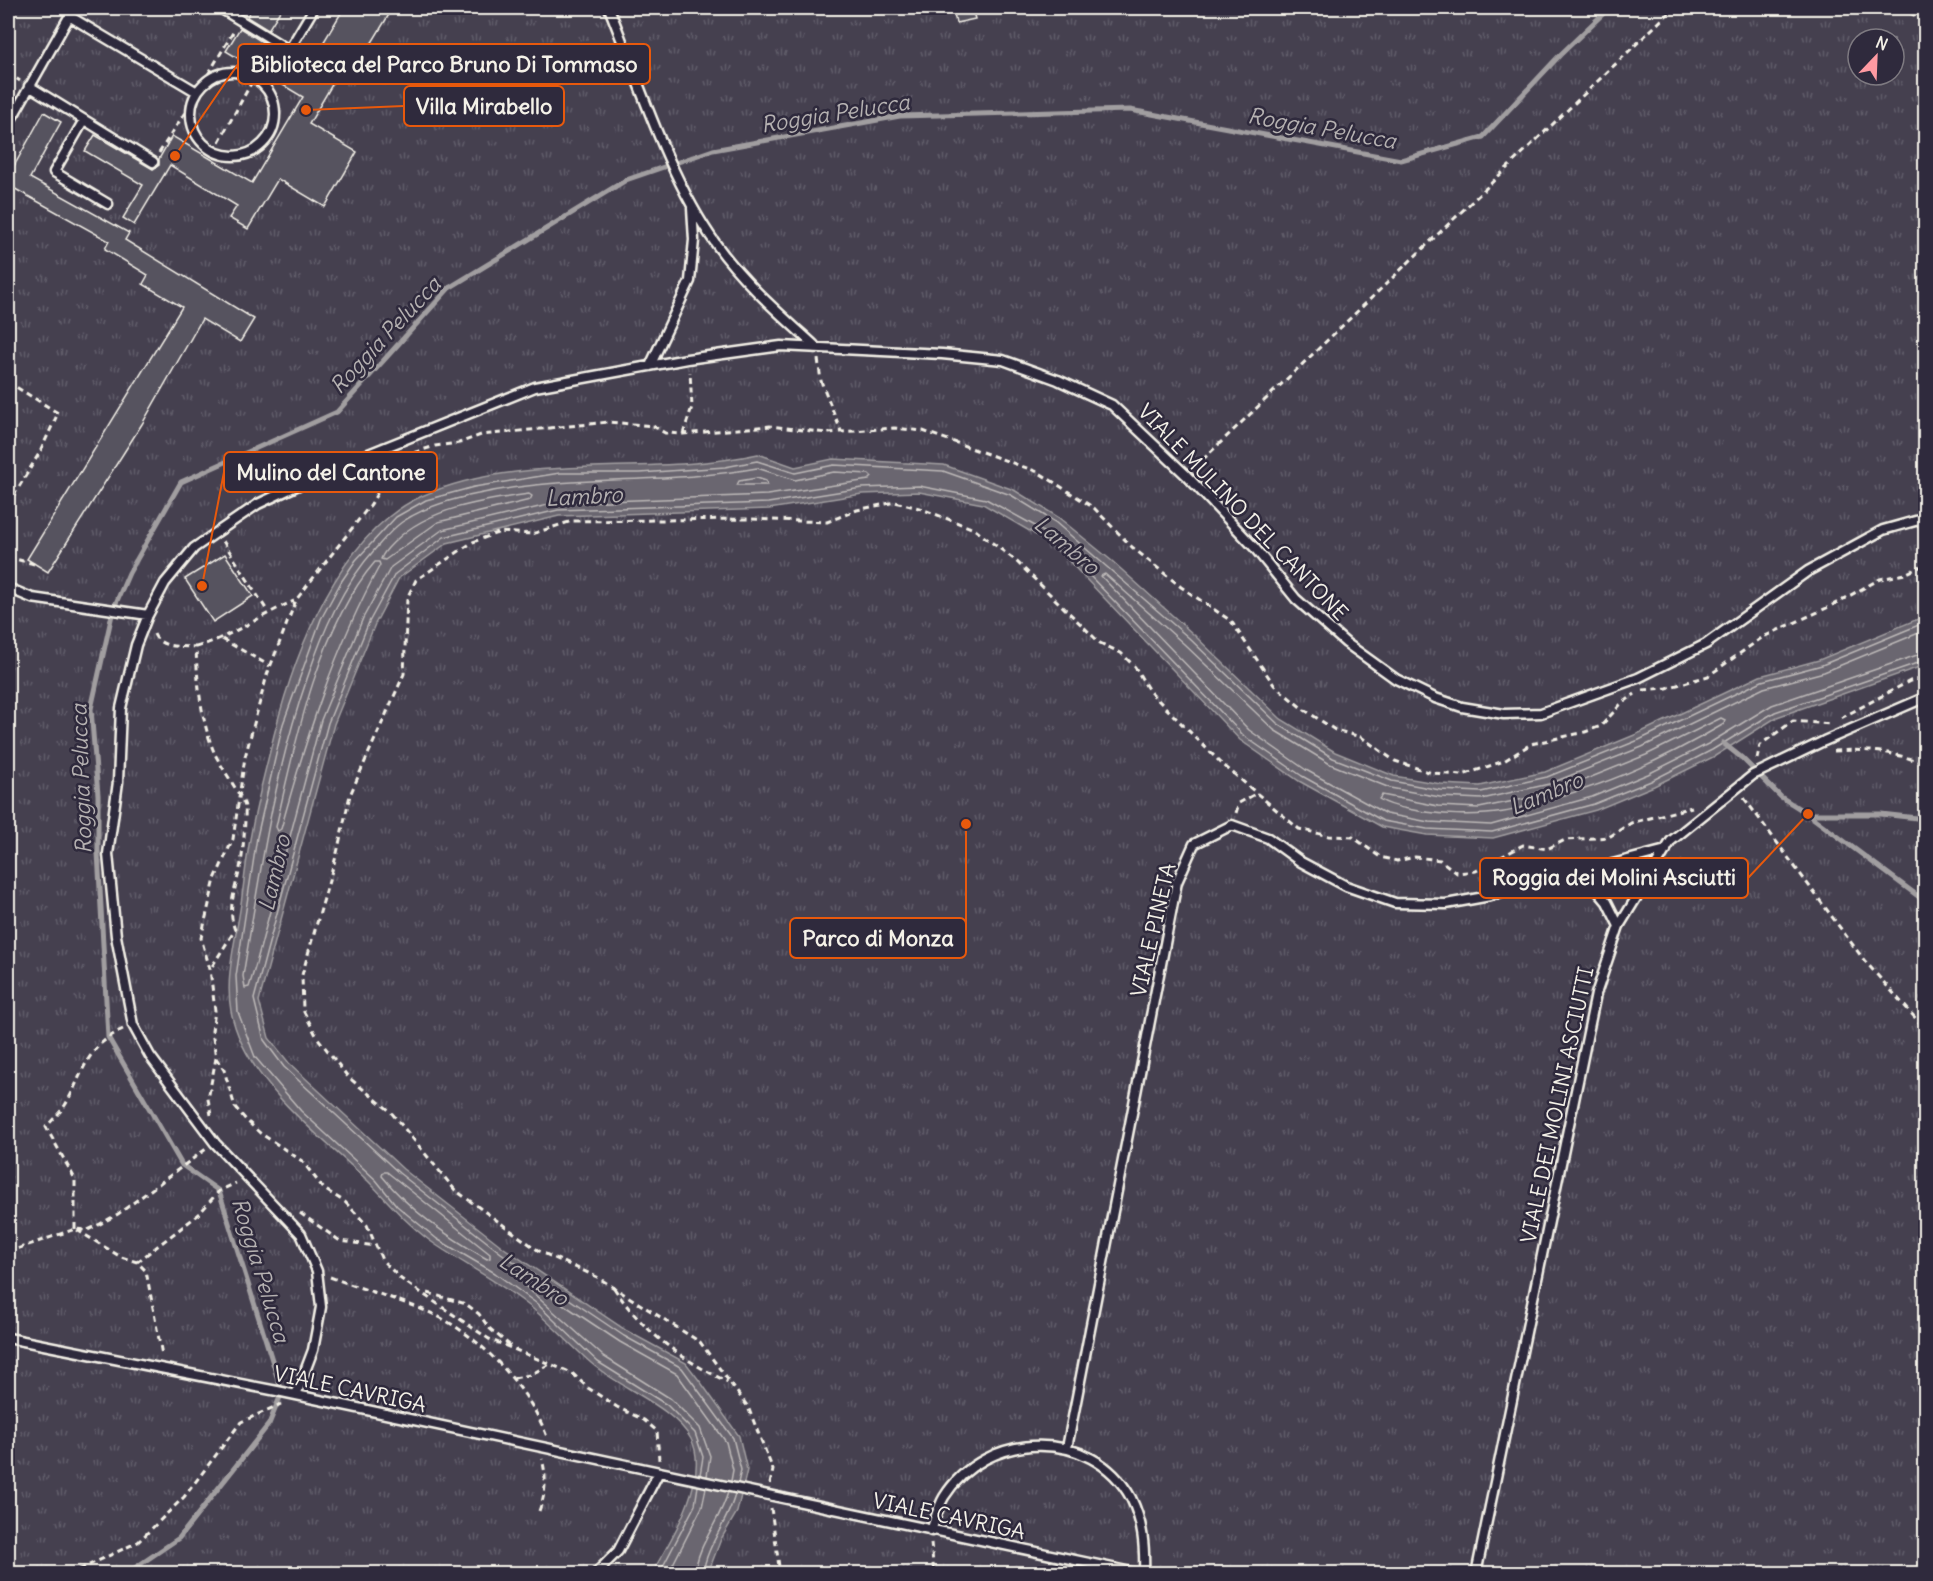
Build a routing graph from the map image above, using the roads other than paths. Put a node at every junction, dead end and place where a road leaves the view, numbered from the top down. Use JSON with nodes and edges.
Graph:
{"nodes":[{"id":1,"x":220,"y":8,"type":"edge"},
{"id":2,"x":314,"y":8,"type":"edge"},
{"id":3,"x":609,"y":8,"type":"edge"},
{"id":4,"x":72,"y":12,"type":"edge"},
{"id":5,"x":29,"y":86,"type":"junction"},
{"id":6,"x":198,"y":92,"type":"junction"},
{"id":7,"x":84,"y":120,"type":"junction"},
{"id":8,"x":8,"y":125,"type":"edge"},
{"id":9,"x":153,"y":162,"type":"road end"},
{"id":10,"x":108,"y":204,"type":"dead end"},
{"id":11,"x":692,"y":207,"type":"junction"},
{"id":12,"x":814,"y":345,"type":"junction"},
{"id":13,"x":650,"y":366,"type":"junction"},
{"id":14,"x":1926,"y":518,"type":"edge"},
{"id":15,"x":8,"y":588,"type":"edge"},
{"id":16,"x":147,"y":615,"type":"junction"},
{"id":17,"x":1926,"y":697,"type":"edge"},
{"id":18,"x":1666,"y":850,"type":"junction"},
{"id":19,"x":1580,"y":870,"type":"junction"},
{"id":20,"x":1619,"y":926,"type":"junction"},
{"id":21,"x":8,"y":1338,"type":"edge"},
{"id":22,"x":296,"y":1395,"type":"junction"},
{"id":23,"x":1067,"y":1448,"type":"junction"},
{"id":24,"x":659,"y":1472,"type":"junction"},
{"id":25,"x":931,"y":1531,"type":"junction"},
{"id":26,"x":595,"y":1574,"type":"edge"},
{"id":27,"x":1142,"y":1574,"type":"edge"},
{"id":28,"x":1476,"y":1574,"type":"edge"}],
"edges":[{"from":1,"to":2,"type":"lane"},
{"from":3,"to":11,"type":"lane"},
{"from":4,"to":5,"type":"lane"},
{"from":4,"to":6,"type":"lane"},
{"from":5,"to":7,"type":"lane"},
{"from":5,"to":8,"type":"lane"},
{"from":6,"to":6,"type":"lane"},
{"from":7,"to":9,"type":"lane"},
{"from":7,"to":10,"type":"lane"},
{"from":11,"to":12,"type":"lane"},
{"from":11,"to":13,"type":"lane"},
{"from":12,"to":13,"type":"lane","name":"VIALE MULINO DEL CANTONE"},
{"from":12,"to":14,"type":"lane","name":"VIALE MULINO DEL CANTONE"},
{"from":13,"to":16,"type":"lane","name":"VIALE MULINO DEL CANTONE"},
{"from":15,"to":16,"type":"lane"},
{"from":16,"to":22,"type":"lane","name":"VIALE MULINO DEL CANTONE"},
{"from":17,"to":18,"type":"lane","name":"VIALE DEI MOLINI ASCIUTTI"},
{"from":18,"to":19,"type":"lane"},
{"from":18,"to":20,"type":"lane","name":"VIALE DEI MOLINI ASCIUTTI"},
{"from":19,"to":20,"type":"lane"},
{"from":19,"to":23,"type":"lane","name":"VIALE PINETA"},
{"from":20,"to":28,"type":"lane","name":"VIALE DEI MOLINI ASCIUTTI"},
{"from":21,"to":22,"type":"lane","name":"VIALE CAVRIGA"},
{"from":22,"to":24,"type":"lane","name":"VIALE CAVRIGA"},
{"from":23,"to":25,"type":"lane"},
{"from":23,"to":27,"type":"lane"},
{"from":24,"to":25,"type":"lane","name":"VIALE CAVRIGA"},
{"from":24,"to":26,"type":"lane"},
{"from":25,"to":27,"type":"lane","name":"VIALE CAVRIGA"}]}
